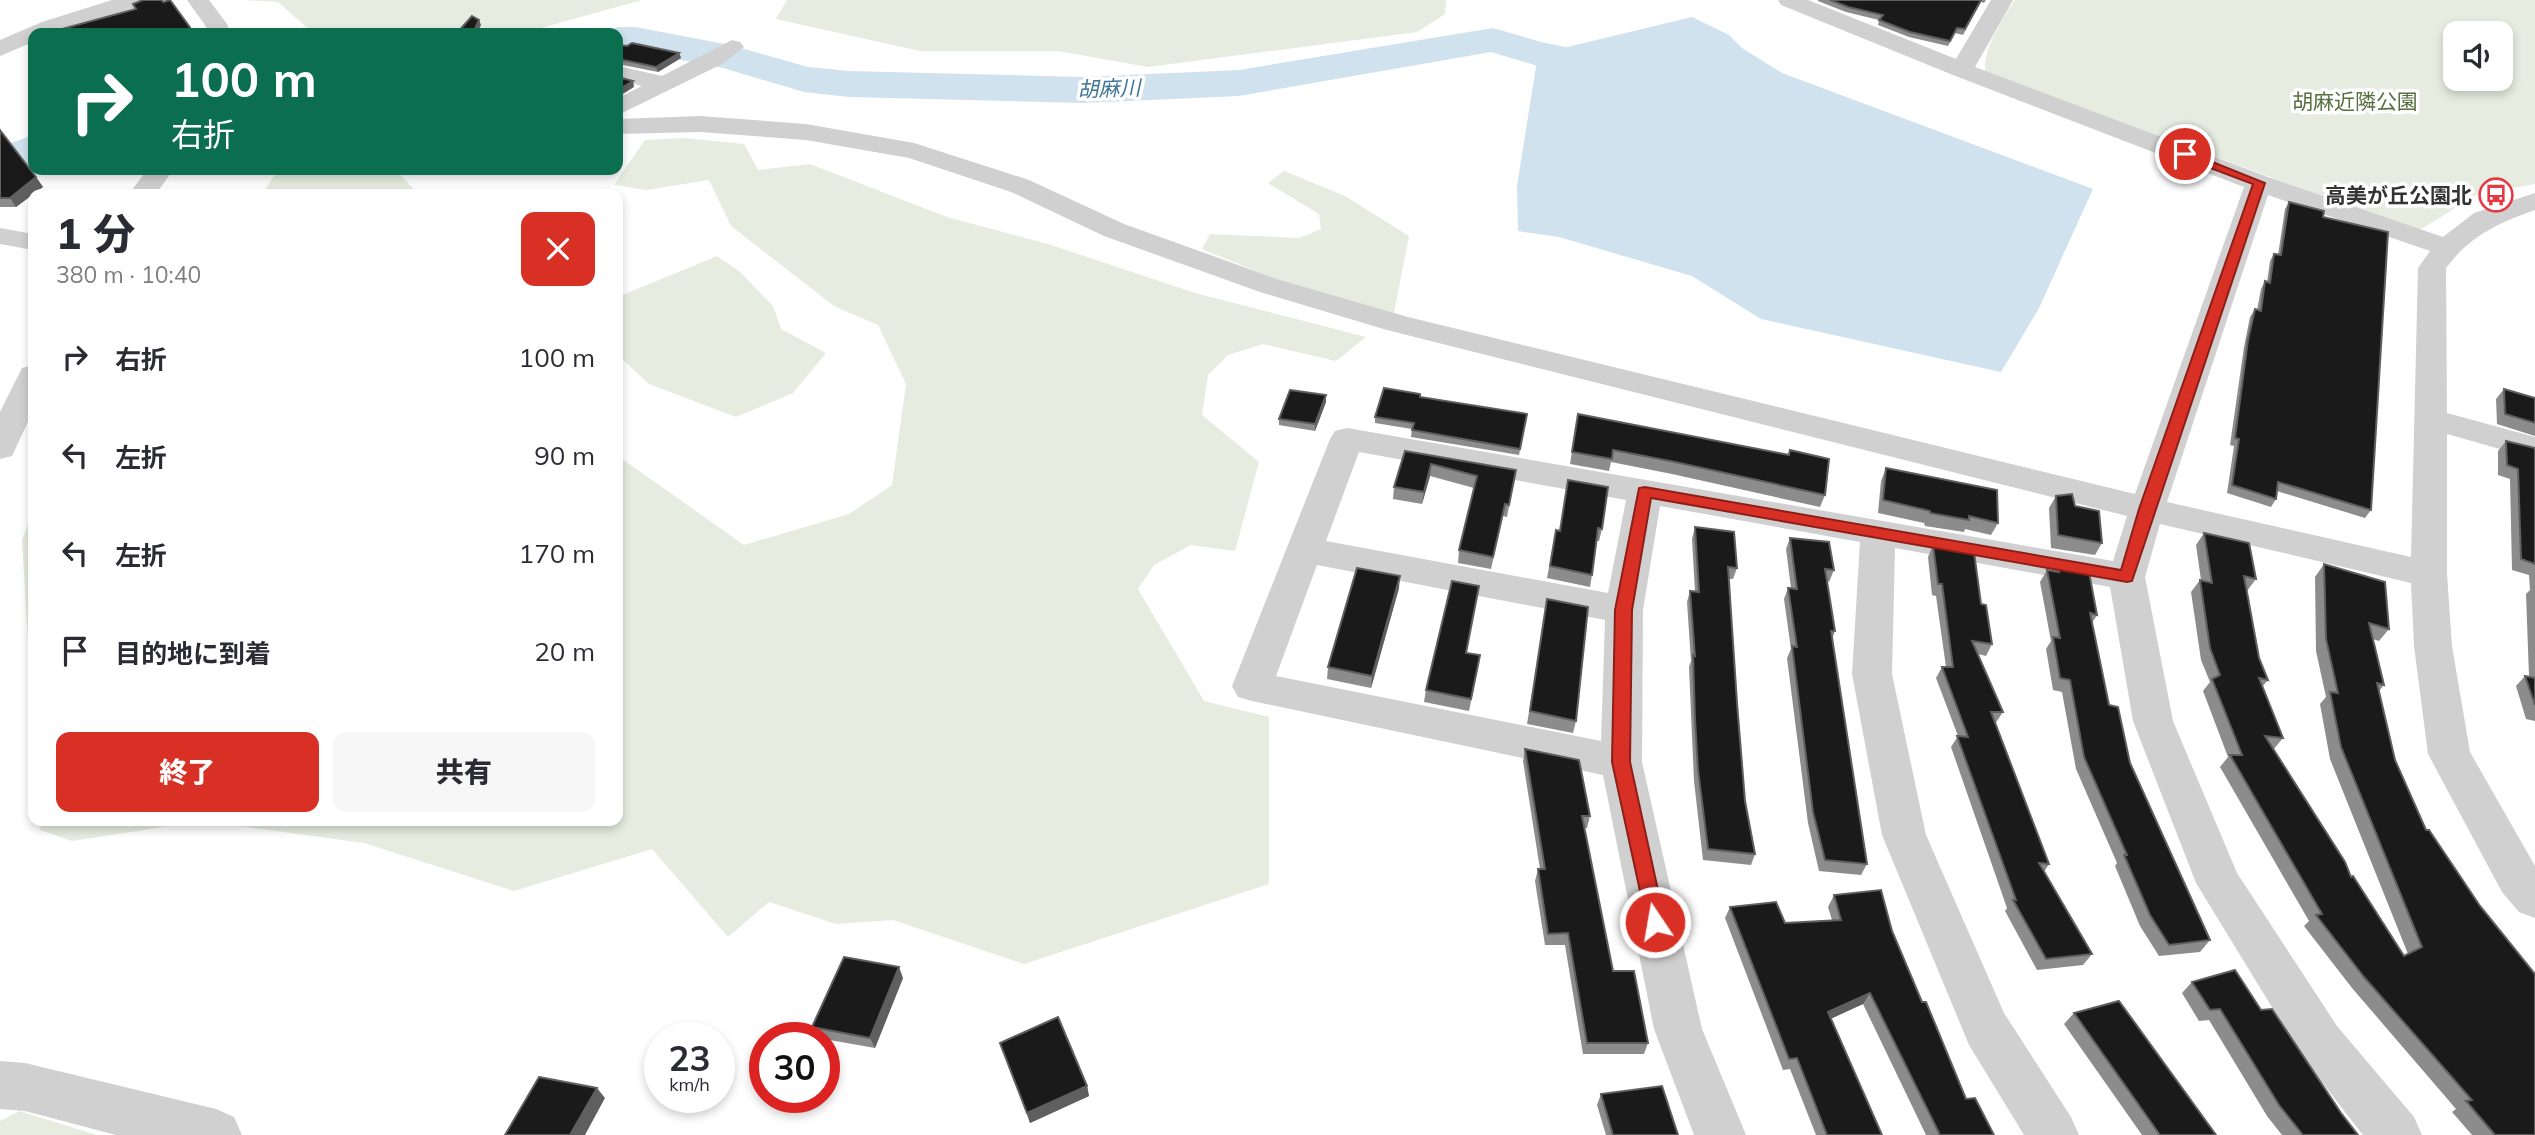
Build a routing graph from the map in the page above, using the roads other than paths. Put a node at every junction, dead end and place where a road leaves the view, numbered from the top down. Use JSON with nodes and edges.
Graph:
{"nodes":[{"id":1,"x":137,"y":0,"type":"edge"},
{"id":2,"x":198,"y":0,"type":"edge"},
{"id":3,"x":1790,"y":0,"type":"edge"},
{"id":4,"x":2002,"y":0,"type":"edge"},
{"id":5,"x":46,"y":28,"type":"edge"},
{"id":6,"x":217,"y":28,"type":"edge"},
{"id":7,"x":28,"y":35,"type":"edge"},
{"id":8,"x":732,"y":47,"type":"dead end"},
{"id":9,"x":0,"y":49,"type":"edge"},
{"id":10,"x":1961,"y":70,"type":"junction"},
{"id":11,"x":623,"y":74,"type":"edge"},
{"id":12,"x":664,"y":84,"type":"junction"},
{"id":13,"x":623,"y":105,"type":"edge"},
{"id":14,"x":623,"y":127,"type":"edge"},
{"id":15,"x":2259,"y":183,"type":"junction"},
{"id":16,"x":2535,"y":201,"type":"edge"},
{"id":17,"x":0,"y":236,"type":"edge"},
{"id":18,"x":28,"y":241,"type":"edge"},
{"id":19,"x":2447,"y":248,"type":"junction"},
{"id":20,"x":28,"y":384,"type":"edge"},
{"id":21,"x":2432,"y":419,"type":"junction"},
{"id":22,"x":4,"y":429,"type":"edge"},
{"id":23,"x":2535,"y":448,"type":"edge"},
{"id":24,"x":1645,"y":492,"type":"junction"},
{"id":25,"x":2147,"y":509,"type":"junction"},
{"id":26,"x":1878,"y":533,"type":"junction"},
{"id":27,"x":1304,"y":550,"type":"junction"},
{"id":28,"x":2429,"y":574,"type":"junction"},
{"id":29,"x":2127,"y":577,"type":"junction"},
{"id":30,"x":1624,"y":610,"type":"junction"},
{"id":31,"x":1621,"y":762,"type":"junction"},
{"id":32,"x":2535,"y":898,"type":"edge"},
{"id":33,"x":0,"y":1085,"type":"edge"},
{"id":34,"x":216,"y":1135,"type":"edge"},
{"id":35,"x":1720,"y":1135,"type":"edge"},
{"id":36,"x":2053,"y":1135,"type":"edge"},
{"id":37,"x":2396,"y":1135,"type":"edge"}],
"edges":[{"from":1,"to":5,"type":"street"},
{"from":2,"to":6,"type":"street"},
{"from":3,"to":10,"type":"street"},
{"from":4,"to":10,"type":"street"},
{"from":7,"to":9,"type":"street"},
{"from":8,"to":12,"type":"street"},
{"from":10,"to":15,"type":"street"},
{"from":11,"to":12,"type":"street"},
{"from":12,"to":13,"type":"street"},
{"from":14,"to":25,"type":"street"},
{"from":15,"to":19,"type":"street"},
{"from":15,"to":25,"type":"street"},
{"from":16,"to":19,"type":"street"},
{"from":17,"to":18,"type":"street"},
{"from":19,"to":21,"type":"street"},
{"from":20,"to":22,"type":"street"},
{"from":21,"to":23,"type":"street"},
{"from":21,"to":28,"type":"street"},
{"from":24,"to":26,"type":"street"},
{"from":24,"to":27,"type":"street"},
{"from":24,"to":30,"type":"street"},
{"from":25,"to":28,"type":"street"},
{"from":25,"to":29,"type":"street"},
{"from":26,"to":29,"type":"street"},
{"from":26,"to":36,"type":"street"},
{"from":27,"to":30,"type":"street"},
{"from":27,"to":31,"type":"street"},
{"from":28,"to":32,"type":"street"},
{"from":29,"to":37,"type":"street"},
{"from":30,"to":31,"type":"street"},
{"from":31,"to":35,"type":"street"},
{"from":33,"to":34,"type":"street"}]}
